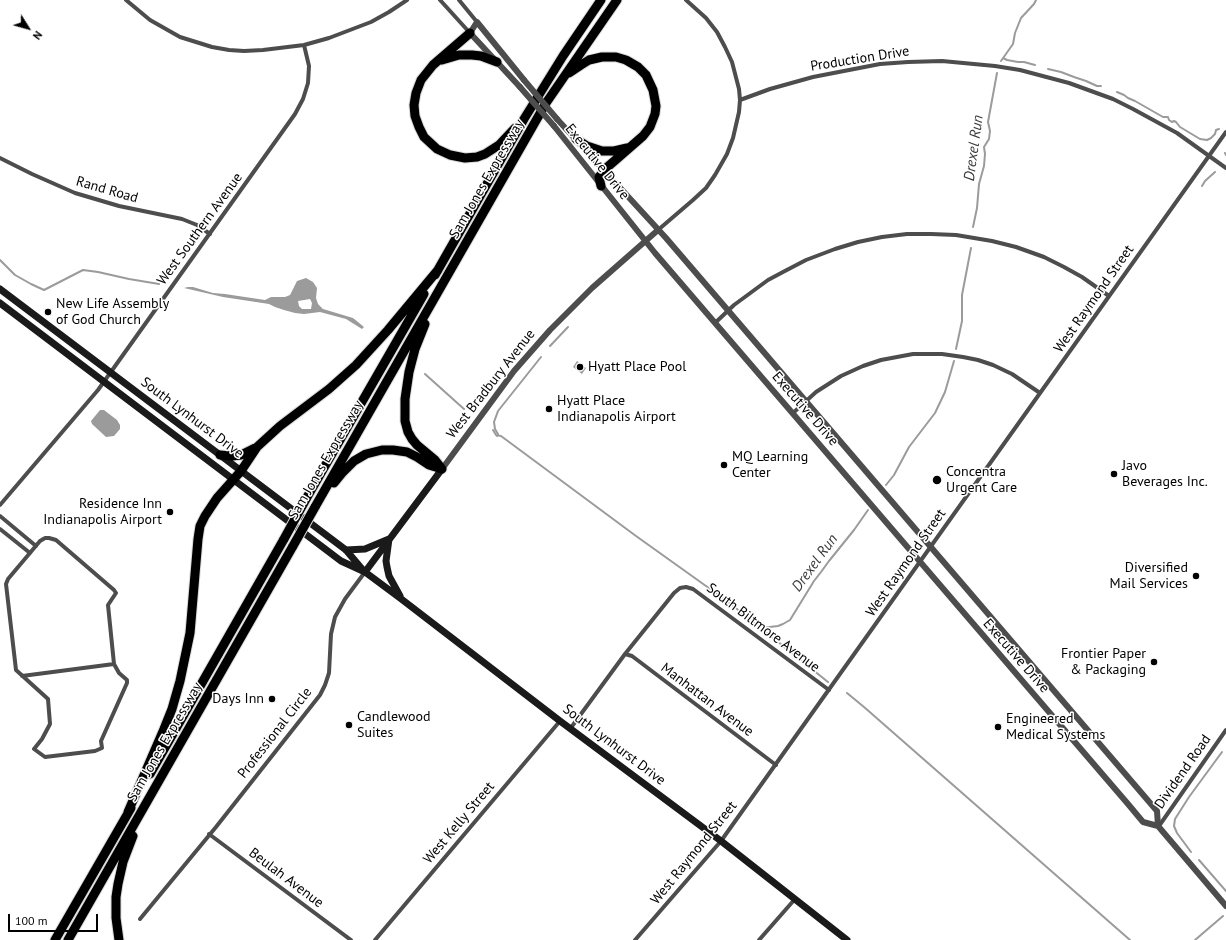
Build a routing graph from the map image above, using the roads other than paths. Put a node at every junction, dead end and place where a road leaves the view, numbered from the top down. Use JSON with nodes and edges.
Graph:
{"nodes":[{"id":1,"x":126,"y":0,"type":"edge"},
{"id":2,"x":407,"y":0,"type":"edge"},
{"id":3,"x":440,"y":0,"type":"edge"},
{"id":4,"x":459,"y":0,"type":"edge"},
{"id":5,"x":601,"y":0,"type":"edge"},
{"id":6,"x":617,"y":0,"type":"edge"},
{"id":7,"x":686,"y":0,"type":"edge"},
{"id":8,"x":477,"y":22,"type":"junction"},
{"id":9,"x":470,"y":32,"type":"junction"},
{"id":10,"x":304,"y":45,"type":"junction"},
{"id":11,"x":498,"y":62,"type":"junction"},
{"id":12,"x":433,"y":64,"type":"junction"},
{"id":13,"x":564,"y":78,"type":"junction"},
{"id":14,"x":740,"y":100,"type":"junction"},
{"id":15,"x":524,"y":119,"type":"junction"},
{"id":16,"x":1226,"y":132,"type":"edge"},
{"id":17,"x":576,"y":140,"type":"junction"},
{"id":18,"x":632,"y":145,"type":"junction"},
{"id":19,"x":1210,"y":155,"type":"junction"},
{"id":20,"x":0,"y":158,"type":"edge"},
{"id":21,"x":1226,"y":168,"type":"edge"},
{"id":22,"x":604,"y":170,"type":"junction"},
{"id":23,"x":601,"y":186,"type":"junction"},
{"id":24,"x":658,"y":230,"type":"junction"},
{"id":25,"x":210,"y":234,"type":"junction"},
{"id":26,"x":645,"y":241,"type":"junction"},
{"id":27,"x":438,"y":270,"type":"junction"},
{"id":28,"x":0,"y":289,"type":"edge"},
{"id":29,"x":440,"y":289,"type":"junction"},
{"id":30,"x":1110,"y":296,"type":"junction"},
{"id":31,"x":0,"y":303,"type":"edge"},
{"id":32,"x":728,"y":311,"type":"junction"},
{"id":33,"x":715,"y":323,"type":"junction"},
{"id":34,"x":110,"y":372,"type":"junction"},
{"id":35,"x":104,"y":381,"type":"junction"},
{"id":36,"x":1040,"y":393,"type":"junction"},
{"id":37,"x":806,"y":401,"type":"junction"},
{"id":38,"x":793,"y":413,"type":"junction"},
{"id":39,"x":257,"y":447,"type":"junction"},
{"id":40,"x":220,"y":455,"type":"junction"},
{"id":41,"x":442,"y":469,"type":"junction"},
{"id":42,"x":241,"y":471,"type":"junction"},
{"id":43,"x":234,"y":480,"type":"junction"},
{"id":44,"x":0,"y":504,"type":"edge"},
{"id":45,"x":315,"y":507,"type":"junction"},
{"id":46,"x":0,"y":516,"type":"edge"},
{"id":47,"x":0,"y":529,"type":"edge"},
{"id":48,"x":389,"y":539,"type":"junction"},
{"id":49,"x":36,"y":546,"type":"junction"},
{"id":50,"x":931,"y":547,"type":"junction"},
{"id":51,"x":346,"y":550,"type":"junction"},
{"id":52,"x":30,"y":553,"type":"junction"},
{"id":53,"x":920,"y":562,"type":"junction"},
{"id":54,"x":365,"y":572,"type":"junction"},
{"id":55,"x":400,"y":598,"type":"junction"},
{"id":56,"x":625,"y":654,"type":"junction"},
{"id":57,"x":114,"y":664,"type":"junction"},
{"id":58,"x":22,"y":676,"type":"junction"},
{"id":59,"x":829,"y":690,"type":"junction"},
{"id":60,"x":560,"y":721,"type":"junction"},
{"id":61,"x":570,"y":729,"type":"junction"},
{"id":62,"x":1226,"y":730,"type":"edge"},
{"id":63,"x":776,"y":765,"type":"junction"},
{"id":64,"x":159,"y":780,"type":"junction"},
{"id":65,"x":128,"y":812,"type":"junction"},
{"id":66,"x":1158,"y":826,"type":"junction"},
{"id":67,"x":209,"y":834,"type":"junction"},
{"id":68,"x":721,"y":841,"type":"junction"},
{"id":69,"x":795,"y":899,"type":"junction"},
{"id":70,"x":1226,"y":906,"type":"edge"},
{"id":71,"x":140,"y":920,"type":"dead end"},
{"id":72,"x":55,"y":940,"type":"edge"},
{"id":73,"x":68,"y":940,"type":"edge"},
{"id":74,"x":119,"y":940,"type":"edge"},
{"id":75,"x":350,"y":940,"type":"edge"},
{"id":76,"x":375,"y":940,"type":"edge"},
{"id":77,"x":635,"y":940,"type":"edge"},
{"id":78,"x":759,"y":940,"type":"edge"},
{"id":79,"x":847,"y":940,"type":"edge"}],
"edges":[{"from":1,"to":10,"type":"street"},
{"from":2,"to":10,"type":"street"},
{"from":3,"to":9,"type":"street","name":"Executive Drive"},
{"from":4,"to":8,"type":"street","name":"Executive Drive"},
{"from":5,"to":15,"type":"highway","name":"Sam Jones Expressway"},
{"from":6,"to":13,"type":"highway","name":"Sam Jones Expressway"},
{"from":7,"to":14,"type":"street"},
{"from":8,"to":9,"type":"street"},
{"from":8,"to":17,"type":"street","name":"Executive Drive","bridge":true},
{"from":9,"to":11,"type":"street","name":"Executive Drive"},
{"from":9,"to":12,"type":"highway"},
{"from":10,"to":25,"type":"street","name":"West Southern Avenue"},
{"from":11,"to":12,"type":"highway"},
{"from":11,"to":23,"type":"street","name":"Executive Drive","bridge":true},
{"from":12,"to":15,"type":"highway"},
{"from":13,"to":18,"type":"highway"},
{"from":13,"to":29,"type":"highway","name":"Sam Jones Expressway"},
{"from":14,"to":19,"type":"street","name":"Production Drive"},
{"from":14,"to":24,"type":"street"},
{"from":15,"to":27,"type":"highway","name":"Sam Jones Expressway"},
{"from":16,"to":19,"type":"street","name":"West Raymond Street"},
{"from":17,"to":18,"type":"highway"},
{"from":17,"to":22,"type":"street","name":"Executive Drive"},
{"from":18,"to":22,"type":"highway"},
{"from":19,"to":21,"type":"street","name":"Production Drive"},
{"from":19,"to":30,"type":"street","name":"West Raymond Street"},
{"from":20,"to":25,"type":"street","name":"Rand Road"},
{"from":22,"to":23,"type":"highway"},
{"from":22,"to":24,"type":"street","name":"Executive Drive"},
{"from":23,"to":26,"type":"street","name":"Executive Drive"},
{"from":24,"to":26,"type":"street","name":"West Bradbury Avenue"},
{"from":24,"to":32,"type":"street","name":"Executive Drive"},
{"from":25,"to":34,"type":"street","name":"West Southern Avenue"},
{"from":26,"to":33,"type":"street","name":"Executive Drive"},
{"from":26,"to":41,"type":"street","name":"West Bradbury Avenue"},
{"from":27,"to":39,"type":"highway"},
{"from":27,"to":65,"type":"highway","name":"Sam Jones Expressway","bridge":true},
{"from":28,"to":34,"type":"main road","name":"South Lynhurst Drive"},
{"from":29,"to":41,"type":"highway"},
{"from":29,"to":45,"type":"highway","name":"Sam Jones Expressway"},
{"from":30,"to":32,"type":"street"},
{"from":30,"to":36,"type":"street","name":"West Raymond Street"},
{"from":31,"to":35,"type":"main road","name":"South Lynhurst Drive"},
{"from":32,"to":33,"type":"street"},
{"from":32,"to":37,"type":"street","name":"Executive Drive"},
{"from":33,"to":38,"type":"street","name":"Executive Drive"},
{"from":34,"to":35,"type":"street","name":"West Southern Avenue"},
{"from":34,"to":40,"type":"main road","name":"South Lynhurst Drive"},
{"from":35,"to":43,"type":"main road","name":"South Lynhurst Drive"},
{"from":35,"to":44,"type":"street","name":"West Southern Avenue"},
{"from":36,"to":37,"type":"street"},
{"from":36,"to":50,"type":"street","name":"West Raymond Street"},
{"from":37,"to":38,"type":"street"},
{"from":37,"to":50,"type":"street","name":"Executive Drive"},
{"from":38,"to":53,"type":"street","name":"Executive Drive"},
{"from":39,"to":40,"type":"highway"},
{"from":39,"to":42,"type":"highway"},
{"from":40,"to":42,"type":"main road","name":"South Lynhurst Drive"},
{"from":41,"to":45,"type":"highway"},
{"from":41,"to":48,"type":"main road","name":"West Bradbury Avenue"},
{"from":42,"to":43,"type":"highway"},
{"from":42,"to":51,"type":"main road","name":"South Lynhurst Drive"},
{"from":43,"to":54,"type":"main road","name":"South Lynhurst Drive"},
{"from":43,"to":65,"type":"highway"},
{"from":45,"to":64,"type":"highway","name":"Sam Jones Expressway","bridge":true},
{"from":46,"to":49,"type":"street"},
{"from":47,"to":52,"type":"street"},
{"from":48,"to":51,"type":"main road"},
{"from":48,"to":54,"type":"main road","name":"West Bradbury Avenue"},
{"from":48,"to":55,"type":"main road"},
{"from":49,"to":52,"type":"street"},
{"from":49,"to":57,"type":"street"},
{"from":50,"to":53,"type":"street","name":"West Raymond Street"},
{"from":50,"to":66,"type":"street","name":"Executive Drive"},
{"from":51,"to":54,"type":"main road","name":"South Lynhurst Drive"},
{"from":52,"to":58,"type":"street"},
{"from":53,"to":59,"type":"street","name":"West Raymond Street"},
{"from":53,"to":66,"type":"street","name":"Executive Drive"},
{"from":54,"to":55,"type":"main road","name":"South Lynhurst Drive"},
{"from":54,"to":67,"type":"street","name":"Professional Circle"},
{"from":55,"to":60,"type":"main road","name":"South Lynhurst Drive"},
{"from":56,"to":59,"type":"street","name":"South Biltmore Avenue"},
{"from":56,"to":61,"type":"street"},
{"from":56,"to":63,"type":"street","name":"Manhattan Avenue"},
{"from":57,"to":58,"type":"street"},
{"from":57,"to":58,"type":"street"},
{"from":59,"to":63,"type":"street","name":"West Raymond Street"},
{"from":60,"to":61,"type":"main road","name":"South Lynhurst Drive"},
{"from":60,"to":76,"type":"street","name":"West Kelly Street"},
{"from":61,"to":68,"type":"main road","name":"South Lynhurst Drive"},
{"from":62,"to":66,"type":"street","name":"Dividend Road"},
{"from":63,"to":68,"type":"street","name":"West Raymond Street"},
{"from":64,"to":73,"type":"highway","name":"Sam Jones Expressway"},
{"from":64,"to":74,"type":"highway"},
{"from":65,"to":72,"type":"highway","name":"Sam Jones Expressway"},
{"from":66,"to":70,"type":"street","name":"Executive Drive"},
{"from":67,"to":71,"type":"street"},
{"from":67,"to":75,"type":"street","name":"Beulah Avenue"},
{"from":68,"to":69,"type":"main road","name":"South Lynhurst Drive"},
{"from":68,"to":77,"type":"street","name":"West Raymond Street"},
{"from":69,"to":78,"type":"street"},
{"from":69,"to":79,"type":"main road","name":"South Lynhurst Drive"}]}
